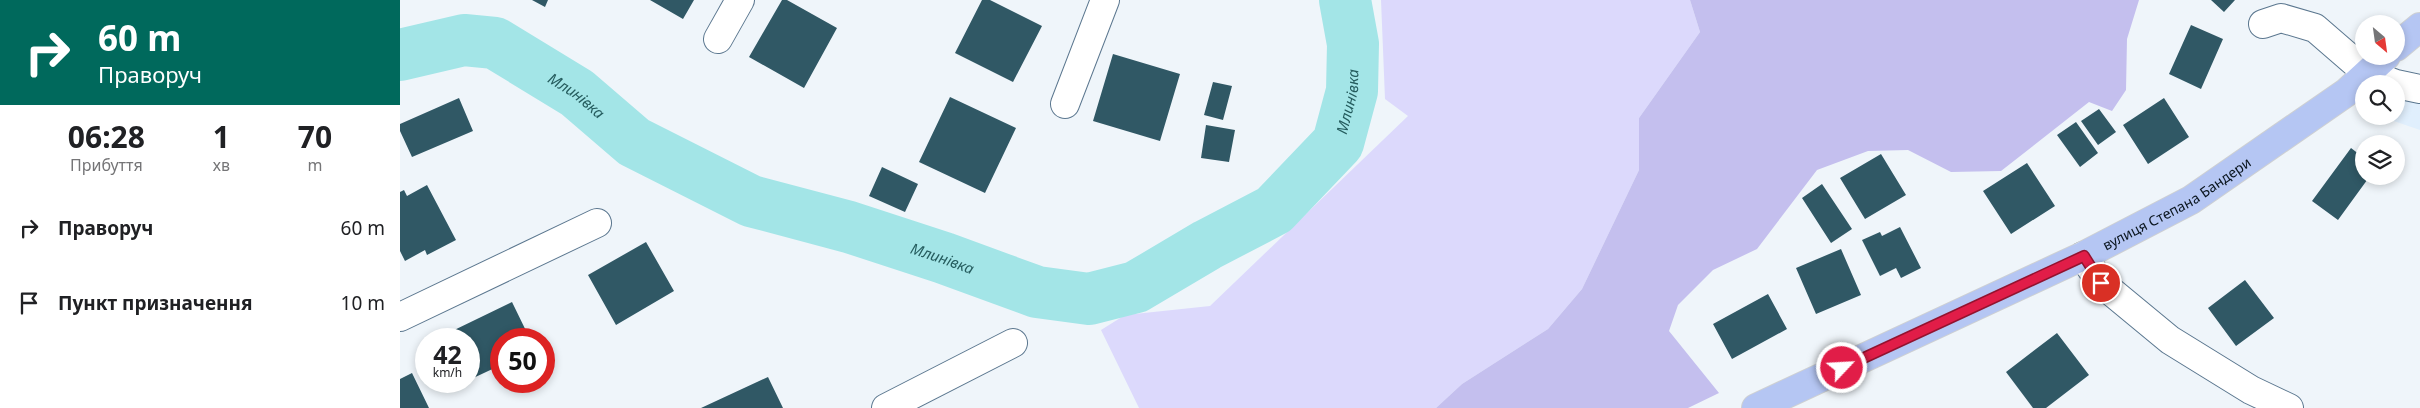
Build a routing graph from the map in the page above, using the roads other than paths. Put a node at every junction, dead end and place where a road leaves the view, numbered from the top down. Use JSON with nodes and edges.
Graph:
{"nodes":[{"id":1,"x":740,"y":0,"type":"edge"},
{"id":2,"x":1104,"y":0,"type":"edge"},
{"id":3,"x":2263,"y":24,"type":"dead end"},
{"id":4,"x":2420,"y":27,"type":"edge"},
{"id":5,"x":718,"y":39,"type":"dead end"},
{"id":6,"x":2405,"y":40,"type":"edge"},
{"id":7,"x":2355,"y":51,"type":"edge"},
{"id":8,"x":2376,"y":65,"type":"edge"},
{"id":9,"x":2378,"y":65,"type":"edge"},
{"id":10,"x":2387,"y":75,"type":"edge"},
{"id":11,"x":2405,"y":86,"type":"edge"},
{"id":12,"x":2420,"y":89,"type":"edge"},
{"id":13,"x":1066,"y":104,"type":"dead end"},
{"id":14,"x":597,"y":223,"type":"dead end"},
{"id":15,"x":2084,"y":256,"type":"junction"},
{"id":16,"x":400,"y":317,"type":"edge"},
{"id":17,"x":1012,"y":343,"type":"dead end"},
{"id":18,"x":886,"y":408,"type":"edge"},
{"id":19,"x":1756,"y":408,"type":"edge"},
{"id":20,"x":2288,"y":408,"type":"edge"}],
"edges":[{"from":1,"to":5,"type":"street"},
{"from":2,"to":13,"type":"street"},
{"from":3,"to":7,"type":"street"},
{"from":4,"to":6,"type":"main road"},
{"from":8,"to":15,"type":"main road","name":"вулиця Степана Бандери"},
{"from":9,"to":10,"type":"street"},
{"from":11,"to":12,"type":"street"},
{"from":14,"to":16,"type":"street"},
{"from":15,"to":19,"type":"main road","name":"вулиця Степана Бандери"},
{"from":15,"to":20,"type":"street"},
{"from":17,"to":18,"type":"street"}]}
